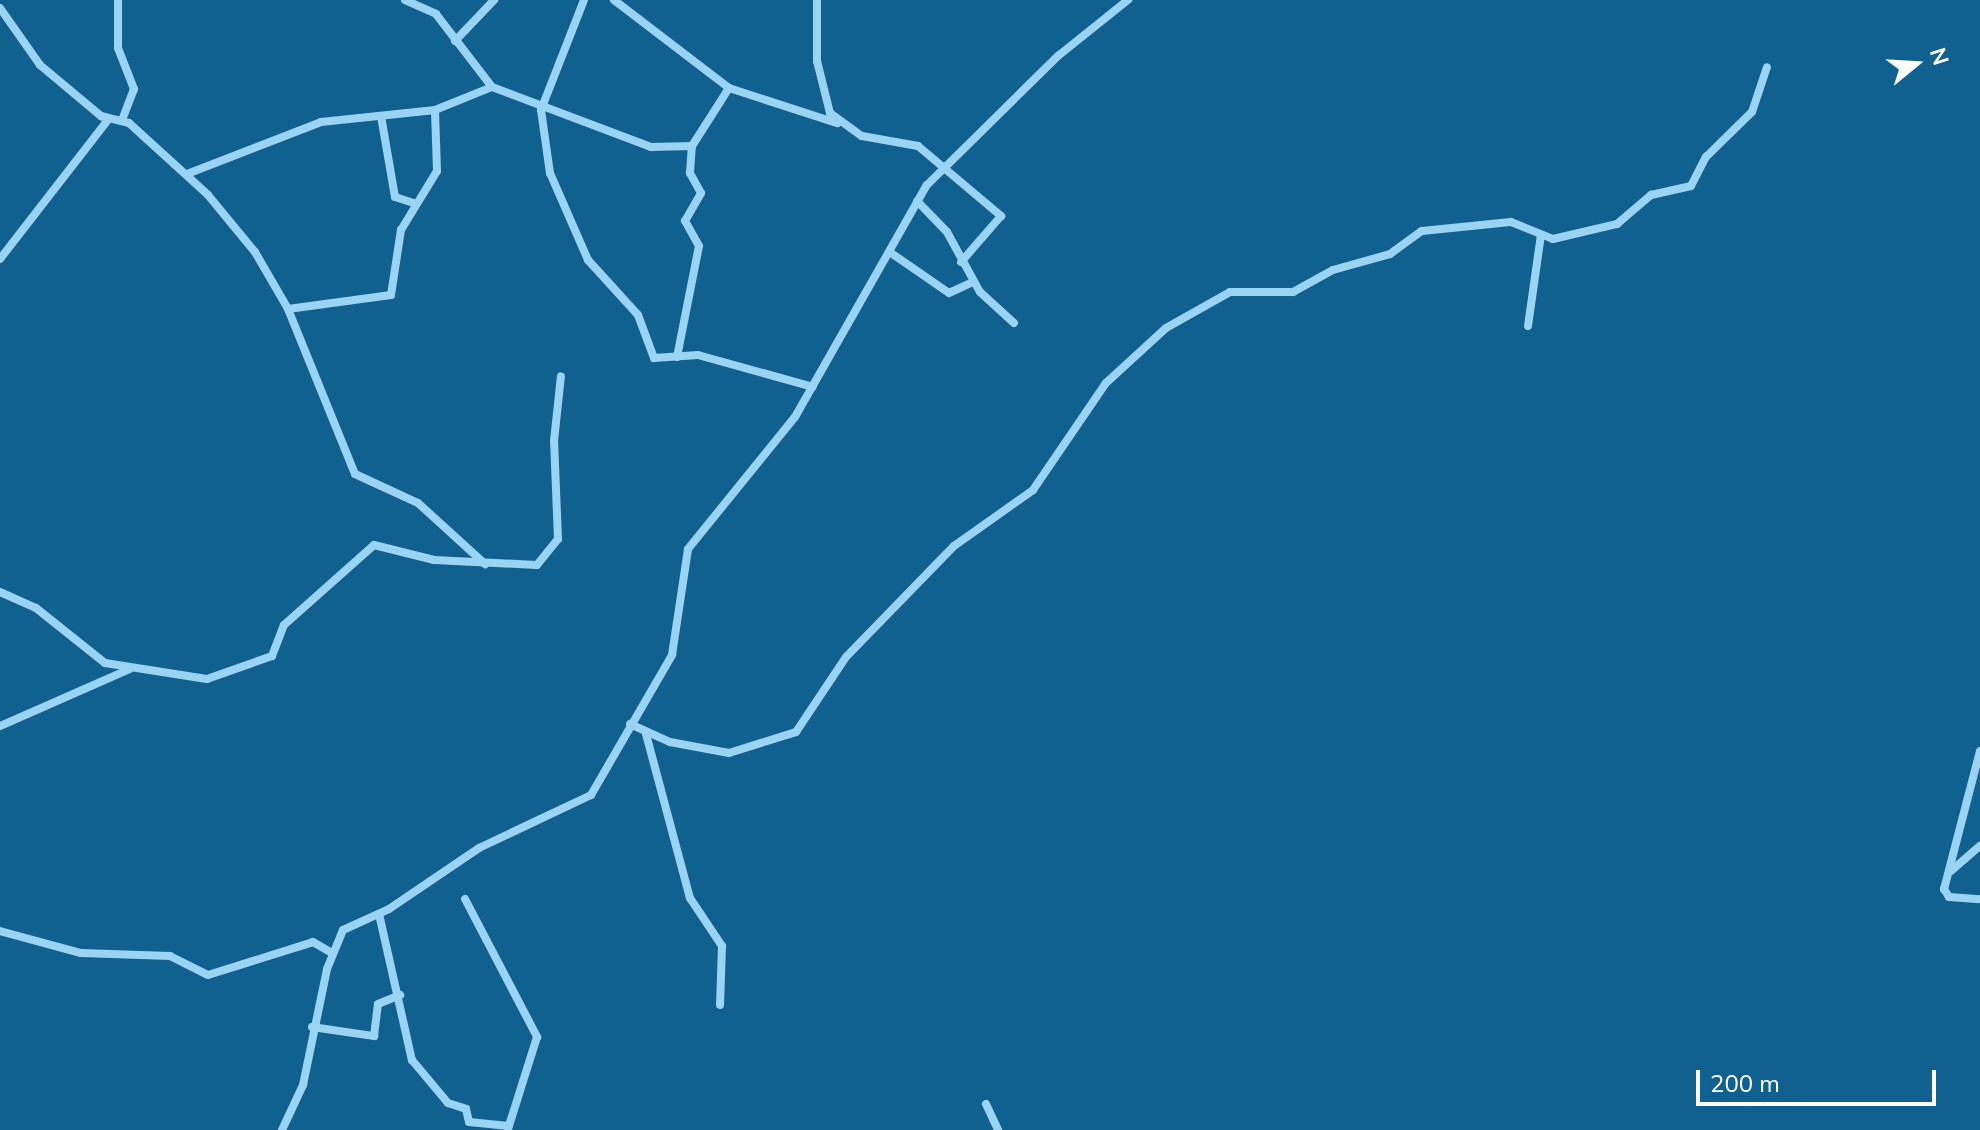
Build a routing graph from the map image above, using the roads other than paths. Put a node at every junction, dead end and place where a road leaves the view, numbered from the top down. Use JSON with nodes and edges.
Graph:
{"nodes":[{"id":1,"x":118,"y":0,"type":"edge"},
{"id":2,"x":405,"y":0,"type":"edge"},
{"id":3,"x":494,"y":0,"type":"edge"},
{"id":4,"x":584,"y":0,"type":"edge"},
{"id":5,"x":614,"y":0,"type":"edge"},
{"id":6,"x":817,"y":0,"type":"edge"},
{"id":7,"x":1128,"y":0,"type":"edge"},
{"id":8,"x":0,"y":8,"type":"edge"},
{"id":9,"x":455,"y":41,"type":"junction"},
{"id":10,"x":1767,"y":67,"type":"dead end"},
{"id":11,"x":492,"y":87,"type":"junction"},
{"id":12,"x":729,"y":88,"type":"junction"},
{"id":13,"x":541,"y":102,"type":"junction"},
{"id":14,"x":435,"y":110,"type":"junction"},
{"id":15,"x":381,"y":116,"type":"junction"},
{"id":16,"x":123,"y":118,"type":"junction"},
{"id":17,"x":108,"y":120,"type":"junction"},
{"id":18,"x":840,"y":124,"type":"junction"},
{"id":19,"x":692,"y":146,"type":"junction"},
{"id":20,"x":941,"y":165,"type":"junction"},
{"id":21,"x":187,"y":174,"type":"junction"},
{"id":22,"x":917,"y":201,"type":"junction"},
{"id":23,"x":416,"y":204,"type":"junction"},
{"id":24,"x":1541,"y":235,"type":"junction"},
{"id":25,"x":891,"y":253,"type":"junction"},
{"id":26,"x":0,"y":259,"type":"edge"},
{"id":27,"x":961,"y":262,"type":"junction"},
{"id":28,"x":973,"y":282,"type":"junction"},
{"id":29,"x":288,"y":309,"type":"junction"},
{"id":30,"x":1014,"y":323,"type":"dead end"},
{"id":31,"x":1528,"y":326,"type":"dead end"},
{"id":32,"x":677,"y":357,"type":"junction"},
{"id":33,"x":561,"y":376,"type":"dead end"},
{"id":34,"x":813,"y":387,"type":"junction"},
{"id":35,"x":485,"y":564,"type":"junction"},
{"id":36,"x":0,"y":592,"type":"edge"},
{"id":37,"x":130,"y":669,"type":"junction"},
{"id":38,"x":630,"y":724,"type":"junction"},
{"id":39,"x":0,"y":726,"type":"edge"},
{"id":40,"x":646,"y":734,"type":"junction"},
{"id":41,"x":1980,"y":751,"type":"edge"},
{"id":42,"x":1980,"y":846,"type":"edge"},
{"id":43,"x":1951,"y":871,"type":"junction"},
{"id":44,"x":465,"y":899,"type":"dead end"},
{"id":45,"x":1980,"y":899,"type":"edge"},
{"id":46,"x":379,"y":914,"type":"junction"},
{"id":47,"x":0,"y":931,"type":"edge"},
{"id":48,"x":332,"y":953,"type":"junction"},
{"id":49,"x":400,"y":995,"type":"junction"},
{"id":50,"x":720,"y":1005,"type":"dead end"},
{"id":51,"x":312,"y":1027,"type":"junction"},
{"id":52,"x":986,"y":1104,"type":"dead end"},
{"id":53,"x":508,"y":1128,"type":"edge"},
{"id":54,"x":282,"y":1130,"type":"edge"},
{"id":55,"x":998,"y":1130,"type":"edge"}],
"edges":[{"from":1,"to":16,"type":"street"},
{"from":2,"to":9,"type":"street"},
{"from":3,"to":9,"type":"street"},
{"from":4,"to":13,"type":"street"},
{"from":5,"to":12,"type":"street"},
{"from":6,"to":18,"type":"street"},
{"from":7,"to":20,"type":"street"},
{"from":8,"to":17,"type":"street"},
{"from":9,"to":11,"type":"street"},
{"from":10,"to":24,"type":"street"},
{"from":11,"to":13,"type":"street"},
{"from":11,"to":14,"type":"street"},
{"from":12,"to":18,"type":"street"},
{"from":12,"to":19,"type":"street"},
{"from":13,"to":19,"type":"street"},
{"from":13,"to":32,"type":"street"},
{"from":14,"to":15,"type":"street"},
{"from":14,"to":23,"type":"street"},
{"from":15,"to":21,"type":"street"},
{"from":15,"to":23,"type":"street"},
{"from":16,"to":17,"type":"street"},
{"from":16,"to":21,"type":"street"},
{"from":17,"to":26,"type":"street"},
{"from":18,"to":20,"type":"street"},
{"from":19,"to":32,"type":"street"},
{"from":20,"to":22,"type":"street"},
{"from":20,"to":27,"type":"street"},
{"from":21,"to":29,"type":"street"},
{"from":22,"to":25,"type":"street"},
{"from":22,"to":27,"type":"street"},
{"from":23,"to":29,"type":"street"},
{"from":24,"to":31,"type":"street"},
{"from":24,"to":40,"type":"street"},
{"from":25,"to":28,"type":"street"},
{"from":25,"to":34,"type":"street"},
{"from":27,"to":28,"type":"street"},
{"from":28,"to":30,"type":"street"},
{"from":29,"to":35,"type":"street"},
{"from":32,"to":34,"type":"street"},
{"from":33,"to":35,"type":"street"},
{"from":34,"to":38,"type":"street"},
{"from":35,"to":37,"type":"street"},
{"from":36,"to":37,"type":"street"},
{"from":37,"to":39,"type":"street"},
{"from":38,"to":40,"type":"street"},
{"from":38,"to":46,"type":"street"},
{"from":40,"to":50,"type":"street"},
{"from":41,"to":43,"type":"street"},
{"from":42,"to":43,"type":"street"},
{"from":43,"to":45,"type":"street"},
{"from":44,"to":53,"type":"street"},
{"from":46,"to":48,"type":"street"},
{"from":46,"to":49,"type":"street"},
{"from":47,"to":48,"type":"street"},
{"from":48,"to":51,"type":"street"},
{"from":49,"to":51,"type":"street"},
{"from":49,"to":53,"type":"street"},
{"from":51,"to":54,"type":"street"},
{"from":52,"to":55,"type":"street"}]}
